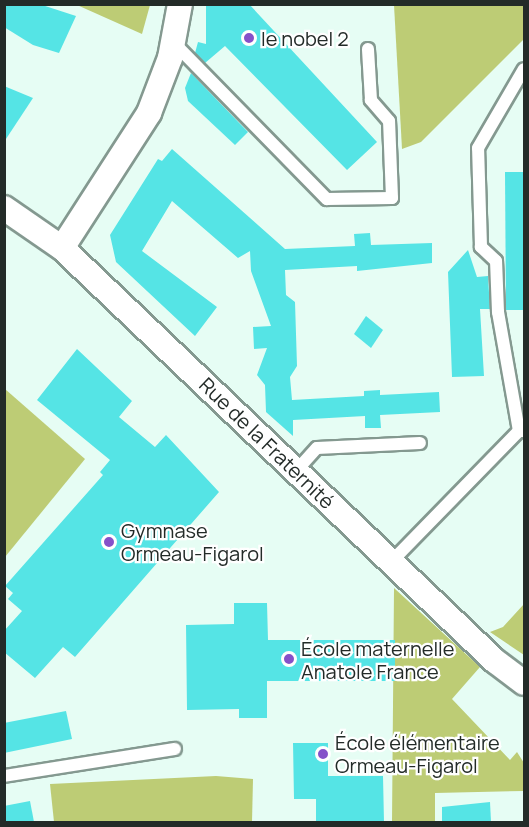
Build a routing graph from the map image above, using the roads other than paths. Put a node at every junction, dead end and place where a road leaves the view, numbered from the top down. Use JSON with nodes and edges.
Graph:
{"nodes":[{"id":1,"x":180,"y":4,"type":"edge"},
{"id":2,"x":173,"y":42,"type":"junction"},
{"id":3,"x":368,"y":49,"type":"dead end"},
{"id":4,"x":525,"y":69,"type":"edge"},
{"id":5,"x":4,"y":208,"type":"edge"},
{"id":6,"x":62,"y":248,"type":"junction"},
{"id":7,"x":522,"y":431,"type":"edge"},
{"id":8,"x":420,"y":443,"type":"dead end"},
{"id":9,"x":296,"y":471,"type":"junction"},
{"id":10,"x":391,"y":562,"type":"junction"},
{"id":11,"x":525,"y":683,"type":"edge"},
{"id":12,"x":175,"y":749,"type":"dead end"},
{"id":13,"x":4,"y":776,"type":"edge"}],
"edges":[{"from":1,"to":2,"type":"street"},
{"from":2,"to":3,"type":"lane"},
{"from":2,"to":6,"type":"street"},
{"from":4,"to":7,"type":"lane"},
{"from":5,"to":6,"type":"street","name":"Rue de la Fraternité"},
{"from":6,"to":9,"type":"street","name":"Rue de la Fraternité"},
{"from":7,"to":10,"type":"lane"},
{"from":8,"to":9,"type":"lane"},
{"from":9,"to":10,"type":"street","name":"Rue de la Fraternité"},
{"from":10,"to":11,"type":"street","name":"Rue de la Fraternité"},
{"from":12,"to":13,"type":"lane"}]}
